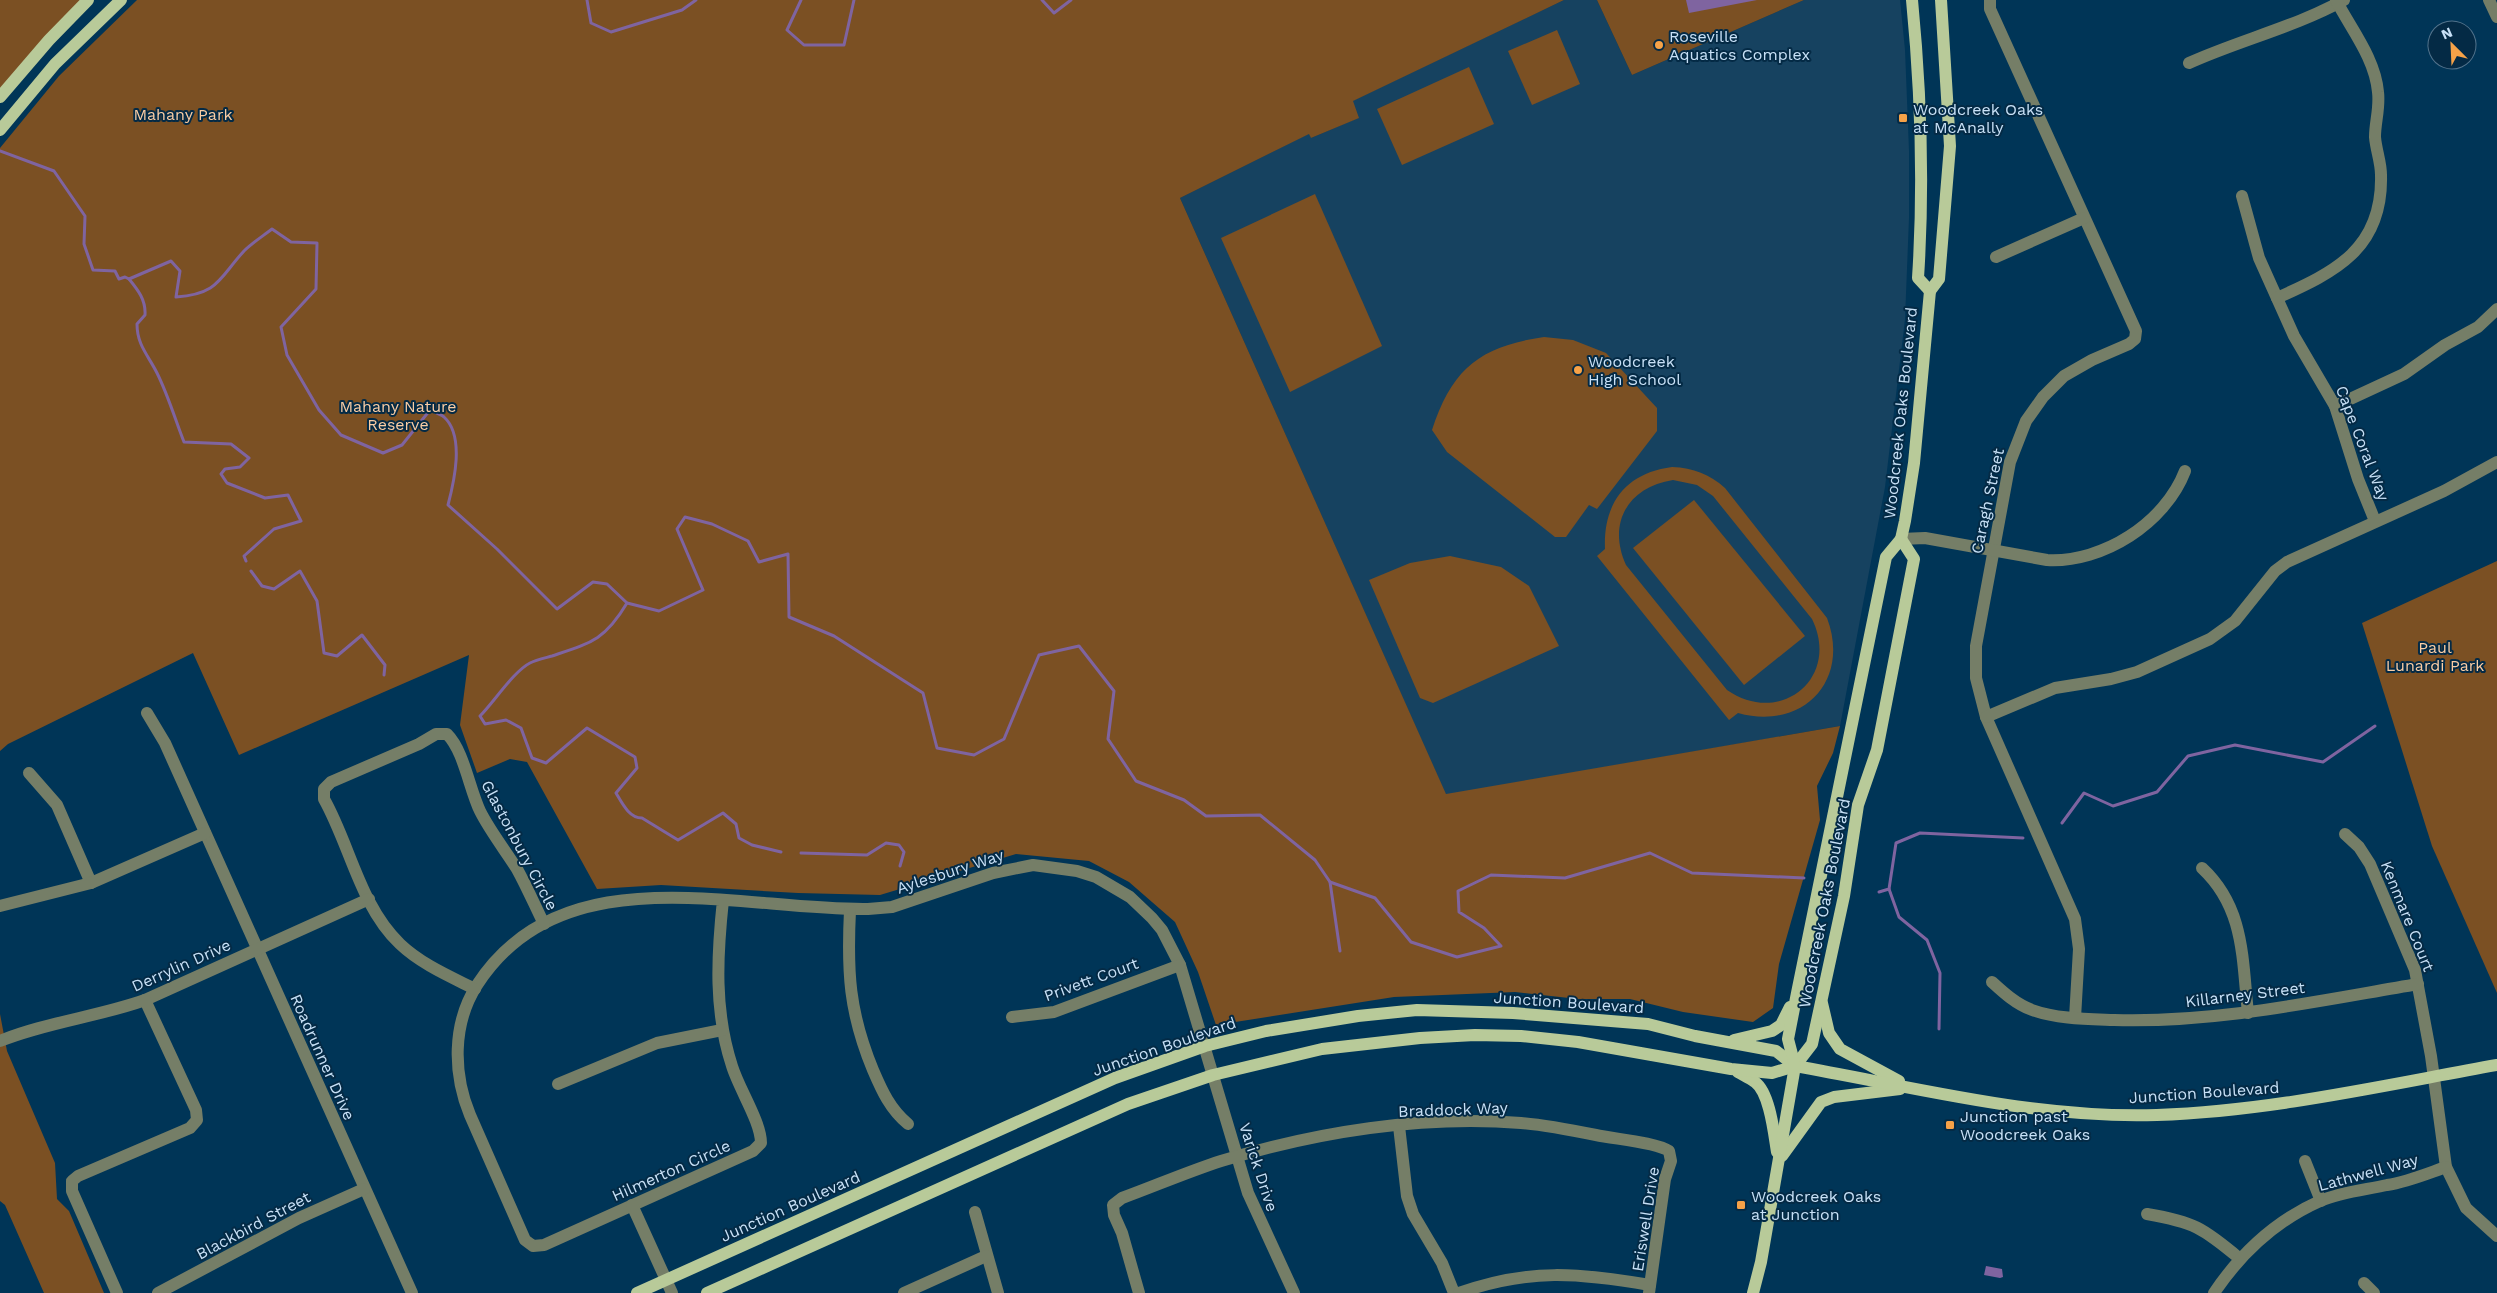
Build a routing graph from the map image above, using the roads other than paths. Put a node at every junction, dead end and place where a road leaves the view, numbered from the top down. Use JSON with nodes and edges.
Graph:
{"nodes":[{"id":1,"x":88,"y":0,"type":"edge"},
{"id":2,"x":121,"y":0,"type":"edge"},
{"id":3,"x":1912,"y":0,"type":"edge"},
{"id":4,"x":1941,"y":0,"type":"edge"},
{"id":5,"x":1990,"y":0,"type":"edge"},
{"id":6,"x":2489,"y":0,"type":"edge"},
{"id":7,"x":2339,"y":1,"type":"edge"},
{"id":8,"x":2497,"y":17,"type":"edge"},
{"id":9,"x":2189,"y":62,"type":"dead end"},
{"id":10,"x":0,"y":97,"type":"edge"},
{"id":11,"x":1,"y":128,"type":"edge"},
{"id":12,"x":2242,"y":196,"type":"dead end"},
{"id":13,"x":2084,"y":218,"type":"junction"},
{"id":14,"x":1996,"y":257,"type":"dead end"},
{"id":15,"x":1930,"y":291,"type":"junction"},
{"id":16,"x":2277,"y":298,"type":"junction"},
{"id":17,"x":2497,"y":309,"type":"edge"},
{"id":18,"x":2335,"y":406,"type":"junction"},
{"id":19,"x":2497,"y":462,"type":"edge"},
{"id":20,"x":2185,"y":471,"type":"dead end"},
{"id":21,"x":2375,"y":521,"type":"junction"},
{"id":22,"x":1902,"y":538,"type":"junction"},
{"id":23,"x":1994,"y":550,"type":"junction"},
{"id":24,"x":147,"y":713,"type":"dead end"},
{"id":25,"x":1986,"y":717,"type":"junction"},
{"id":26,"x":29,"y":773,"type":"dead end"},
{"id":27,"x":205,"y":834,"type":"junction"},
{"id":28,"x":2345,"y":834,"type":"dead end"},
{"id":29,"x":2202,"y":868,"type":"dead end"},
{"id":30,"x":91,"y":883,"type":"junction"},
{"id":31,"x":369,"y":899,"type":"junction"},
{"id":32,"x":724,"y":900,"type":"junction"},
{"id":33,"x":0,"y":906,"type":"edge"},
{"id":34,"x":850,"y":910,"type":"junction"},
{"id":35,"x":544,"y":924,"type":"junction"},
{"id":36,"x":257,"y":949,"type":"junction"},
{"id":37,"x":1180,"y":965,"type":"junction"},
{"id":38,"x":1992,"y":982,"type":"dead end"},
{"id":39,"x":2418,"y":984,"type":"junction"},
{"id":40,"x":475,"y":989,"type":"junction"},
{"id":41,"x":1797,"y":993,"type":"junction"},
{"id":42,"x":1822,"y":999,"type":"junction"},
{"id":43,"x":144,"y":1000,"type":"junction"},
{"id":44,"x":2248,"y":1013,"type":"junction"},
{"id":45,"x":1012,"y":1016,"type":"dead end"},
{"id":46,"x":2075,"y":1018,"type":"junction"},
{"id":47,"x":722,"y":1030,"type":"junction"},
{"id":48,"x":0,"y":1040,"type":"edge"},
{"id":49,"x":1731,"y":1041,"type":"junction"},
{"id":50,"x":1205,"y":1046,"type":"junction"},
{"id":51,"x":1795,"y":1066,"type":"junction"},
{"id":52,"x":2497,"y":1066,"type":"edge"},
{"id":53,"x":1731,"y":1069,"type":"junction"},
{"id":54,"x":1213,"y":1075,"type":"junction"},
{"id":55,"x":2433,"y":1077,"type":"junction"},
{"id":56,"x":558,"y":1084,"type":"dead end"},
{"id":57,"x":1910,"y":1088,"type":"junction"},
{"id":58,"x":908,"y":1124,"type":"dead end"},
{"id":59,"x":1399,"y":1126,"type":"junction"},
{"id":60,"x":1670,"y":1151,"type":"joint"},
{"id":61,"x":1237,"y":1157,"type":"junction"},
{"id":62,"x":1779,"y":1160,"type":"junction"},
{"id":63,"x":2305,"y":1161,"type":"dead end"},
{"id":64,"x":2446,"y":1167,"type":"junction"},
{"id":65,"x":364,"y":1188,"type":"junction"},
{"id":66,"x":2321,"y":1201,"type":"junction"},
{"id":67,"x":632,"y":1205,"type":"junction"},
{"id":68,"x":975,"y":1212,"type":"dead end"},
{"id":69,"x":2147,"y":1214,"type":"dead end"},
{"id":70,"x":2497,"y":1236,"type":"edge"},
{"id":71,"x":986,"y":1256,"type":"junction"},
{"id":72,"x":2239,"y":1258,"type":"junction"},
{"id":73,"x":666,"y":1280,"type":"junction"},
{"id":74,"x":2364,"y":1284,"type":"dead end"},
{"id":75,"x":1650,"y":1289,"type":"edge"},
{"id":76,"x":117,"y":1293,"type":"edge"},
{"id":77,"x":158,"y":1293,"type":"edge"},
{"id":78,"x":412,"y":1293,"type":"edge"},
{"id":79,"x":637,"y":1293,"type":"edge"},
{"id":80,"x":672,"y":1293,"type":"edge"},
{"id":81,"x":707,"y":1293,"type":"edge"},
{"id":82,"x":904,"y":1293,"type":"edge"},
{"id":83,"x":998,"y":1293,"type":"edge"},
{"id":84,"x":1138,"y":1293,"type":"edge"},
{"id":85,"x":1294,"y":1293,"type":"edge"},
{"id":86,"x":1454,"y":1293,"type":"edge"},
{"id":87,"x":1459,"y":1293,"type":"edge"},
{"id":88,"x":1753,"y":1293,"type":"edge"},
{"id":89,"x":2214,"y":1293,"type":"edge"},
{"id":90,"x":2374,"y":1293,"type":"edge"}],
"edges":[{"from":1,"to":10,"type":"main road"},
{"from":2,"to":11,"type":"main road"},
{"from":3,"to":15,"type":"main road","name":"Woodcreek Oaks Boulevard"},
{"from":4,"to":15,"type":"main road","name":"Woodcreek Oaks Boulevard"},
{"from":5,"to":13,"type":"street","name":"Caragh Street"},
{"from":6,"to":8,"type":"street"},
{"from":7,"to":9,"type":"street"},
{"from":7,"to":16,"type":"street"},
{"from":12,"to":16,"type":"street","name":"Cape Coral Way"},
{"from":13,"to":14,"type":"street"},
{"from":13,"to":23,"type":"street","name":"Caragh Street"},
{"from":15,"to":22,"type":"main road","name":"Woodcreek Oaks Boulevard"},
{"from":16,"to":18,"type":"street","name":"Cape Coral Way"},
{"from":17,"to":18,"type":"street"},
{"from":18,"to":21,"type":"street","name":"Cape Coral Way"},
{"from":19,"to":21,"type":"street"},
{"from":20,"to":23,"type":"street"},
{"from":21,"to":25,"type":"street"},
{"from":22,"to":23,"type":"street"},
{"from":22,"to":41,"type":"main road","name":"Woodcreek Oaks Boulevard"},
{"from":22,"to":42,"type":"main road","name":"Woodcreek Oaks Boulevard"},
{"from":23,"to":25,"type":"street","name":"Caragh Street"},
{"from":24,"to":27,"type":"street","name":"Roadrunner Drive"},
{"from":25,"to":46,"type":"street","name":"Caragh Street"},
{"from":26,"to":30,"type":"street"},
{"from":27,"to":30,"type":"street"},
{"from":27,"to":36,"type":"street","name":"Roadrunner Drive"},
{"from":28,"to":39,"type":"street","name":"Kenmare Court"},
{"from":29,"to":44,"type":"street"},
{"from":30,"to":33,"type":"street"},
{"from":31,"to":35,"type":"street","name":"Glastonbury Circle"},
{"from":31,"to":36,"type":"street","name":"Derrylin Drive"},
{"from":31,"to":40,"type":"street","name":"Glastonbury Circle"},
{"from":32,"to":34,"type":"street","name":"Aylesbury Way"},
{"from":32,"to":35,"type":"street","name":"Hilmerton Circle"},
{"from":32,"to":47,"type":"street","name":"Hilmerton Circle"},
{"from":34,"to":37,"type":"street","name":"Aylesbury Way"},
{"from":34,"to":58,"type":"street"},
{"from":35,"to":40,"type":"street","name":"Hilmerton Circle"},
{"from":36,"to":43,"type":"street","name":"Derrylin Drive"},
{"from":36,"to":65,"type":"street","name":"Roadrunner Drive"},
{"from":37,"to":45,"type":"street","name":"Privett Court"},
{"from":37,"to":50,"type":"street","name":"Aylesbury Way"},
{"from":38,"to":46,"type":"street","name":"Killarney Street"},
{"from":39,"to":44,"type":"street","name":"Killarney Street"},
{"from":39,"to":55,"type":"street","name":"Kenmare Court"},
{"from":40,"to":67,"type":"street","name":"Hilmerton Circle"},
{"from":41,"to":49,"type":"main road"},
{"from":41,"to":51,"type":"main road","name":"Woodcreek Oaks Boulevard"},
{"from":42,"to":51,"type":"main road","name":"Woodcreek Oaks Boulevard"},
{"from":42,"to":57,"type":"main road"},
{"from":43,"to":48,"type":"street","name":"Derrylin Drive"},
{"from":43,"to":76,"type":"street"},
{"from":44,"to":46,"type":"street","name":"Killarney Street"},
{"from":47,"to":56,"type":"street"},
{"from":47,"to":67,"type":"street","name":"Hilmerton Circle"},
{"from":49,"to":50,"type":"main road","name":"Junction Boulevard"},
{"from":49,"to":51,"type":"main road","name":"Junction Boulevard"},
{"from":50,"to":54,"type":"street","name":"Varick Drive"},
{"from":50,"to":73,"type":"main road","name":"Junction Boulevard"},
{"from":51,"to":53,"type":"main road","name":"Junction Boulevard"},
{"from":51,"to":57,"type":"main road","name":"Junction Boulevard"},
{"from":51,"to":62,"type":"main road","name":"Woodcreek Oaks Boulevard"},
{"from":52,"to":55,"type":"main road","name":"Junction Boulevard"},
{"from":53,"to":54,"type":"main road","name":"Junction Boulevard"},
{"from":53,"to":62,"type":"main road"},
{"from":54,"to":61,"type":"street","name":"Varick Drive"},
{"from":54,"to":81,"type":"main road","name":"Junction Boulevard"},
{"from":55,"to":57,"type":"main road","name":"Junction Boulevard"},
{"from":55,"to":64,"type":"street","name":"Kenmare Court"},
{"from":57,"to":62,"type":"main road"},
{"from":59,"to":60,"type":"street","name":"Braddock Way"},
{"from":59,"to":61,"type":"street","name":"Braddock Way"},
{"from":59,"to":86,"type":"street"},
{"from":60,"to":75,"type":"street","name":"Eriswell Drive"},
{"from":61,"to":84,"type":"street","name":"Braddock Way"},
{"from":61,"to":85,"type":"street","name":"Varick Drive"},
{"from":62,"to":88,"type":"main road","name":"Woodcreek Oaks Boulevard"},
{"from":63,"to":66,"type":"street"},
{"from":64,"to":66,"type":"street","name":"Lathwell Way"},
{"from":64,"to":70,"type":"street","name":"Kenmare Court"},
{"from":65,"to":77,"type":"street","name":"Blackbird Street"},
{"from":65,"to":78,"type":"street","name":"Roadrunner Drive"},
{"from":66,"to":72,"type":"street","name":"Lathwell Way"},
{"from":67,"to":73,"type":"street"},
{"from":68,"to":71,"type":"street"},
{"from":69,"to":72,"type":"street"},
{"from":71,"to":82,"type":"street"},
{"from":71,"to":83,"type":"street"},
{"from":72,"to":89,"type":"street","name":"Lathwell Way"},
{"from":73,"to":79,"type":"main road","name":"Junction Boulevard"},
{"from":73,"to":80,"type":"street"},
{"from":74,"to":90,"type":"street"},
{"from":75,"to":87,"type":"street"}]}
